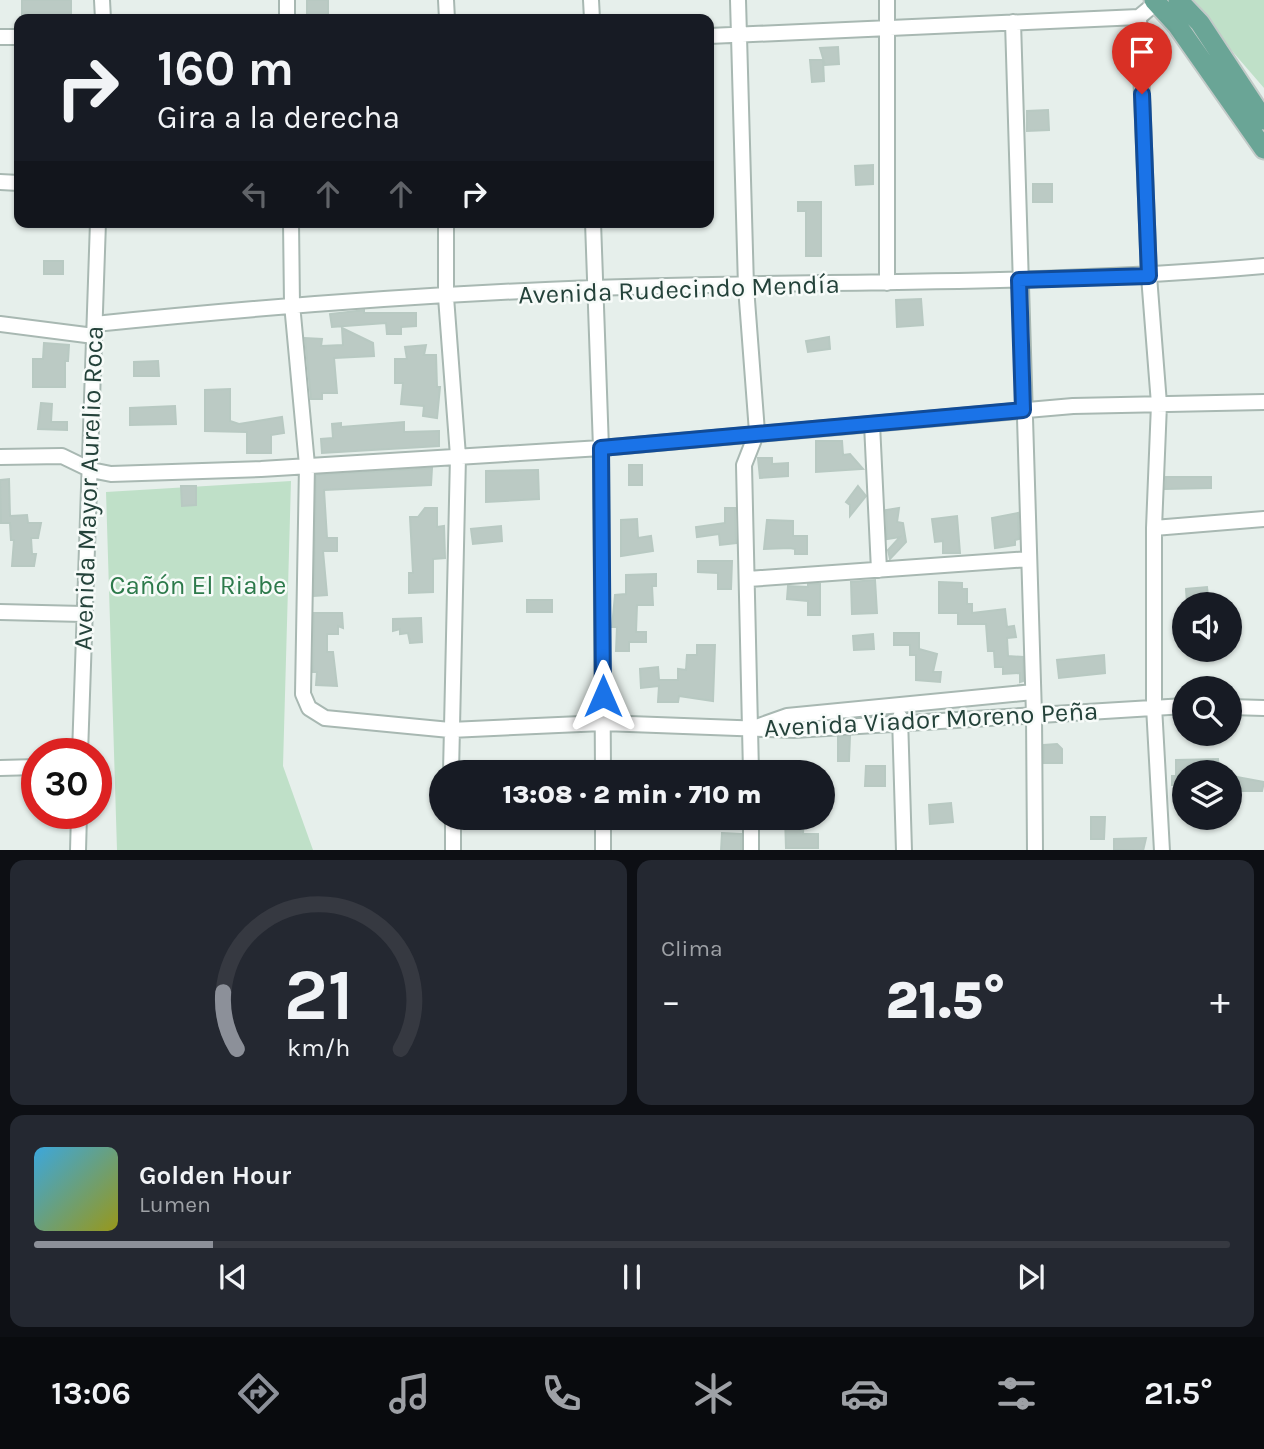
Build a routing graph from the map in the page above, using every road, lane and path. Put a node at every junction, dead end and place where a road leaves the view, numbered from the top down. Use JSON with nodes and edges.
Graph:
{"nodes":[{"id":1,"x":738,"y":0,"type":"edge"},
{"id":2,"x":887,"y":0,"type":"edge"},
{"id":3,"x":1178,"y":0,"type":"edge"},
{"id":4,"x":1156,"y":1,"type":"edge"},
{"id":5,"x":1139,"y":17,"type":"junction"},
{"id":6,"x":1013,"y":22,"type":"junction"},
{"id":7,"x":887,"y":28,"type":"junction"},
{"id":8,"x":737,"y":34,"type":"junction"},
{"id":9,"x":714,"y":36,"type":"edge"},
{"id":10,"x":1264,"y":120,"type":"edge"},
{"id":11,"x":1264,"y":149,"type":"edge"},
{"id":12,"x":98,"y":228,"type":"edge"},
{"id":13,"x":291,"y":228,"type":"edge"},
{"id":14,"x":446,"y":228,"type":"edge"},
{"id":15,"x":593,"y":228,"type":"edge"},
{"id":16,"x":1264,"y":266,"type":"edge"},
{"id":17,"x":1149,"y":276,"type":"junction"},
{"id":18,"x":1019,"y":280,"type":"junction"},
{"id":19,"x":887,"y":283,"type":"junction"},
{"id":20,"x":746,"y":287,"type":"junction"},
{"id":21,"x":594,"y":288,"type":"junction"},
{"id":22,"x":446,"y":297,"type":"junction"},
{"id":23,"x":292,"y":304,"type":"junction"},
{"id":24,"x":0,"y":324,"type":"edge"},
{"id":25,"x":94,"y":330,"type":"junction"},
{"id":26,"x":1264,"y":402,"type":"edge"},
{"id":27,"x":1159,"y":404,"type":"junction"},
{"id":28,"x":1023,"y":410,"type":"junction"},
{"id":29,"x":872,"y":424,"type":"junction"},
{"id":30,"x":757,"y":432,"type":"junction"},
{"id":31,"x":601,"y":448,"type":"junction"},
{"id":32,"x":458,"y":456,"type":"junction"},
{"id":33,"x":0,"y":457,"type":"edge"},
{"id":34,"x":307,"y":465,"type":"junction"},
{"id":35,"x":91,"y":470,"type":"junction"},
{"id":36,"x":1264,"y":519,"type":"edge"},
{"id":37,"x":1154,"y":528,"type":"junction"},
{"id":38,"x":1029,"y":559,"type":"junction"},
{"id":39,"x":879,"y":570,"type":"junction"},
{"id":40,"x":748,"y":579,"type":"junction"},
{"id":41,"x":0,"y":612,"type":"edge"},
{"id":42,"x":83,"y":614,"type":"junction"},
{"id":43,"x":1033,"y":692,"type":"junction"},
{"id":44,"x":898,"y":705,"type":"junction"},
{"id":45,"x":1154,"y":706,"type":"junction"},
{"id":46,"x":1172,"y":706,"type":"edge"},
{"id":47,"x":1242,"y":707,"type":"edge"},
{"id":48,"x":1264,"y":708,"type":"edge"},
{"id":49,"x":1034,"y":715,"type":"junction"},
{"id":50,"x":603,"y":723,"type":"junction"},
{"id":51,"x":901,"y":725,"type":"junction"},
{"id":52,"x":751,"y":729,"type":"junction"},
{"id":53,"x":450,"y":730,"type":"junction"},
{"id":54,"x":80,"y":738,"type":"edge"},
{"id":55,"x":451,"y":760,"type":"edge"},
{"id":56,"x":603,"y":760,"type":"edge"},
{"id":57,"x":751,"y":760,"type":"edge"},
{"id":58,"x":21,"y":767,"type":"edge"},
{"id":59,"x":0,"y":768,"type":"edge"},
{"id":60,"x":79,"y":829,"type":"edge"},
{"id":61,"x":453,"y":830,"type":"edge"},
{"id":62,"x":603,"y":830,"type":"edge"},
{"id":63,"x":751,"y":830,"type":"edge"},
{"id":64,"x":78,"y":850,"type":"edge"},
{"id":65,"x":453,"y":850,"type":"edge"},
{"id":66,"x":603,"y":850,"type":"edge"},
{"id":67,"x":751,"y":850,"type":"edge"},
{"id":68,"x":904,"y":850,"type":"edge"},
{"id":69,"x":1035,"y":850,"type":"edge"},
{"id":70,"x":1162,"y":850,"type":"edge"}],
"edges":[{"from":1,"to":8,"type":"street"},
{"from":2,"to":7,"type":"street"},
{"from":3,"to":10,"type":"main road"},
{"from":4,"to":5,"type":"street"},
{"from":4,"to":11,"type":"main road"},
{"from":5,"to":6,"type":"street"},
{"from":5,"to":17,"type":"street"},
{"from":6,"to":7,"type":"street"},
{"from":6,"to":18,"type":"street"},
{"from":7,"to":8,"type":"street"},
{"from":7,"to":19,"type":"street"},
{"from":8,"to":9,"type":"street"},
{"from":8,"to":20,"type":"street"},
{"from":12,"to":25,"type":"street","name":"Avenida Mayor Aurelio Roca"},
{"from":13,"to":23,"type":"street"},
{"from":14,"to":22,"type":"street"},
{"from":15,"to":21,"type":"street"},
{"from":16,"to":17,"type":"street","name":"Avenida Rudecindo Mendía"},
{"from":17,"to":18,"type":"street","name":"Avenida Rudecindo Mendía"},
{"from":17,"to":27,"type":"street"},
{"from":18,"to":19,"type":"street","name":"Avenida Rudecindo Mendía"},
{"from":18,"to":28,"type":"street"},
{"from":19,"to":20,"type":"street","name":"Avenida Rudecindo Mendía"},
{"from":20,"to":21,"type":"street","name":"Avenida Rudecindo Mendía"},
{"from":20,"to":30,"type":"street"},
{"from":21,"to":22,"type":"street","name":"Avenida Rudecindo Mendía"},
{"from":21,"to":31,"type":"street"},
{"from":22,"to":23,"type":"street","name":"Avenida Rudecindo Mendía"},
{"from":22,"to":32,"type":"street"},
{"from":23,"to":25,"type":"street","name":"Avenida Rudecindo Mendía"},
{"from":23,"to":34,"type":"street"},
{"from":24,"to":25,"type":"street","name":"Avenida Rudecindo Mendía"},
{"from":25,"to":35,"type":"street","name":"Avenida Mayor Aurelio Roca"},
{"from":26,"to":27,"type":"street"},
{"from":27,"to":28,"type":"street"},
{"from":27,"to":37,"type":"street"},
{"from":28,"to":29,"type":"street"},
{"from":28,"to":38,"type":"street"},
{"from":29,"to":30,"type":"street"},
{"from":29,"to":39,"type":"street"},
{"from":30,"to":31,"type":"street"},
{"from":30,"to":40,"type":"street"},
{"from":31,"to":32,"type":"street"},
{"from":31,"to":50,"type":"street"},
{"from":32,"to":34,"type":"street"},
{"from":32,"to":53,"type":"street"},
{"from":33,"to":35,"type":"street"},
{"from":34,"to":35,"type":"street"},
{"from":34,"to":53,"type":"street"},
{"from":35,"to":42,"type":"street","name":"Avenida Mayor Aurelio Roca"},
{"from":36,"to":37,"type":"street"},
{"from":37,"to":45,"type":"street"},
{"from":38,"to":39,"type":"street"},
{"from":38,"to":43,"type":"street"},
{"from":39,"to":40,"type":"street"},
{"from":40,"to":52,"type":"street"},
{"from":41,"to":42,"type":"street"},
{"from":42,"to":54,"type":"street","name":"Avenida Mayor Aurelio Roca"},
{"from":43,"to":44,"type":"street","name":"Avenida Viador Moreno Peña"},
{"from":43,"to":49,"type":"street"},
{"from":44,"to":51,"type":"street"},
{"from":44,"to":52,"type":"street","name":"Avenida Viador Moreno Peña"},
{"from":45,"to":46,"type":"street","name":"Avenida Viador Moreno Peña"},
{"from":45,"to":49,"type":"street","name":"Avenida Viador Moreno Peña"},
{"from":45,"to":70,"type":"street"},
{"from":47,"to":48,"type":"street"},
{"from":49,"to":51,"type":"street","name":"Avenida Viador Moreno Peña"},
{"from":49,"to":69,"type":"street"},
{"from":50,"to":52,"type":"street"},
{"from":50,"to":53,"type":"street"},
{"from":50,"to":56,"type":"street"},
{"from":51,"to":52,"type":"street","name":"Avenida Viador Moreno Peña"},
{"from":51,"to":68,"type":"street"},
{"from":52,"to":57,"type":"street"},
{"from":53,"to":55,"type":"street"},
{"from":58,"to":59,"type":"street"},
{"from":60,"to":64,"type":"street"},
{"from":61,"to":65,"type":"street"},
{"from":62,"to":66,"type":"street"},
{"from":63,"to":67,"type":"street"}]}
